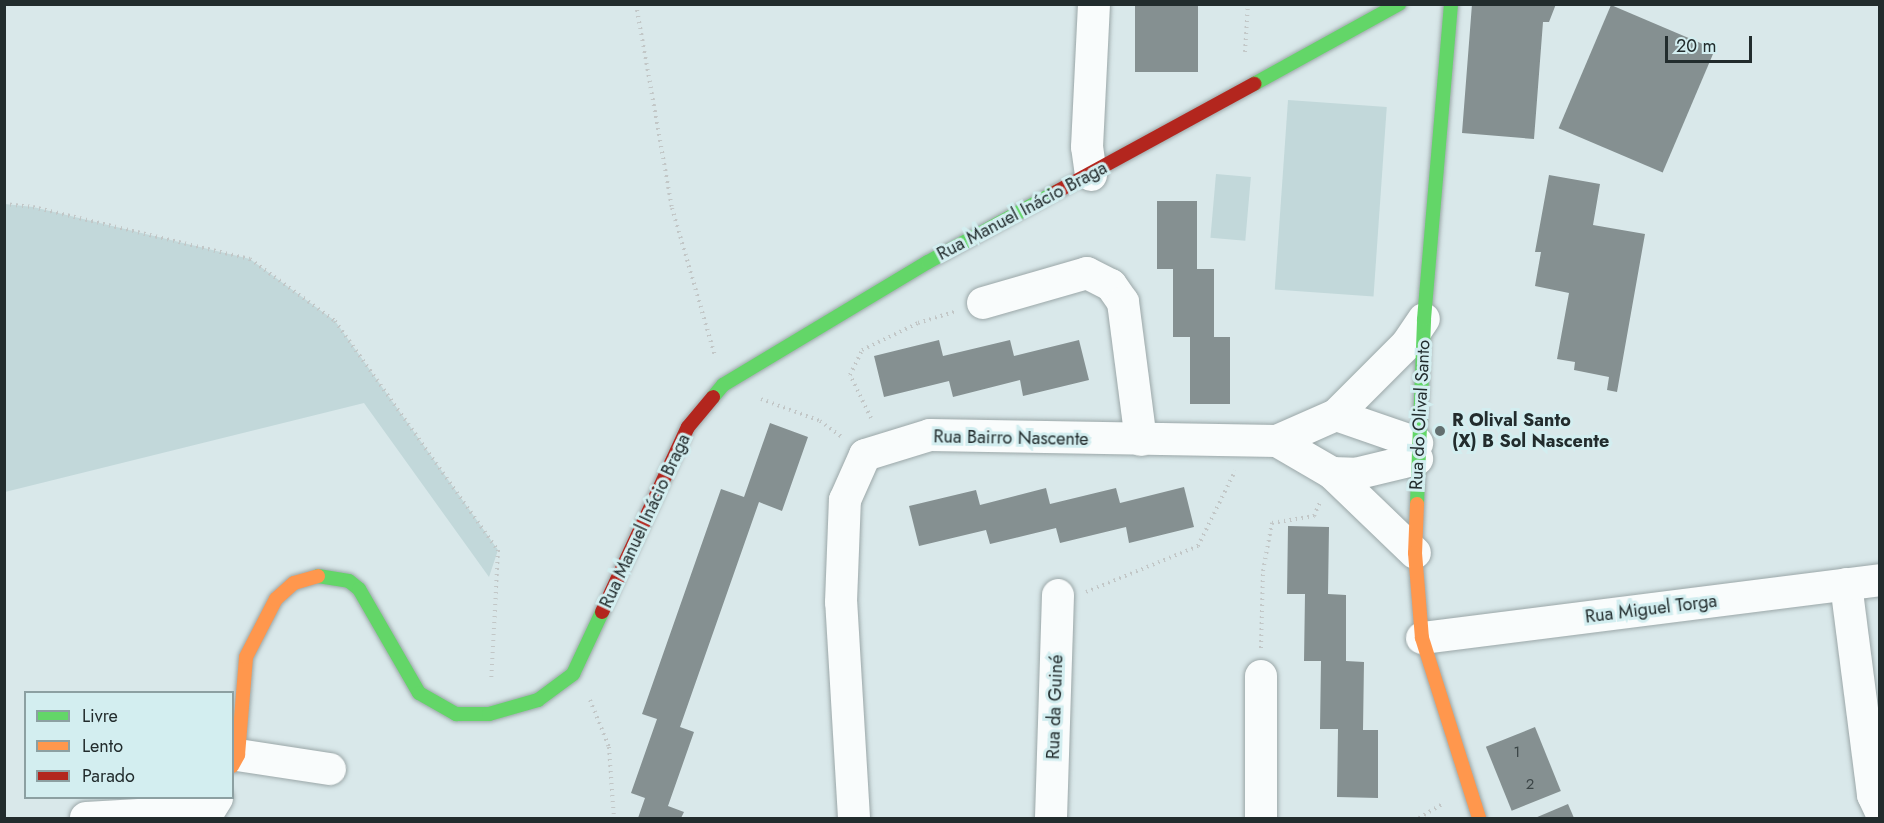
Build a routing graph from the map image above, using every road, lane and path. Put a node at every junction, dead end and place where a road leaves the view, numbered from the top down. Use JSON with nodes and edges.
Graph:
{"nodes":[{"id":1,"x":636,"y":4,"type":"edge"},
{"id":2,"x":1094,"y":4,"type":"edge"},
{"id":3,"x":1248,"y":4,"type":"edge"},
{"id":4,"x":1399,"y":4,"type":"edge"},
{"id":5,"x":1451,"y":4,"type":"edge"},
{"id":6,"x":1253,"y":88,"type":"junction"},
{"id":7,"x":1091,"y":175,"type":"junction"},
{"id":8,"x":4,"y":204,"type":"edge"},
{"id":9,"x":983,"y":303,"type":"joint"},
{"id":10,"x":1424,"y":319,"type":"junction"},
{"id":11,"x":723,"y":385,"type":"junction"},
{"id":12,"x":1336,"y":415,"type":"junction"},
{"id":13,"x":871,"y":418,"type":"dead end"},
{"id":14,"x":1141,"y":440,"type":"junction"},
{"id":15,"x":1241,"y":441,"type":"junction"},
{"id":16,"x":1277,"y":441,"type":"junction"},
{"id":17,"x":1417,"y":451,"type":"junction"},
{"id":18,"x":865,"y":455,"type":"junction"},
{"id":19,"x":1332,"y":473,"type":"junction"},
{"id":20,"x":1414,"y":553,"type":"junction"},
{"id":21,"x":1880,"y":580,"type":"edge"},
{"id":22,"x":1846,"y":584,"type":"junction"},
{"id":23,"x":1058,"y":595,"type":"joint"},
{"id":24,"x":1422,"y":638,"type":"junction"},
{"id":25,"x":573,"y":674,"type":"junction"},
{"id":26,"x":1260,"y":676,"type":"joint"},
{"id":27,"x":489,"y":714,"type":"junction"},
{"id":28,"x":235,"y":761,"type":"edge"},
{"id":29,"x":330,"y":770,"type":"dead end"},
{"id":30,"x":212,"y":809,"type":"edge"},
{"id":31,"x":1880,"y":810,"type":"edge"},
{"id":32,"x":87,"y":819,"type":"edge"},
{"id":33,"x":614,"y":819,"type":"edge"},
{"id":34,"x":854,"y":819,"type":"edge"},
{"id":35,"x":1051,"y":819,"type":"edge"},
{"id":36,"x":1261,"y":819,"type":"edge"},
{"id":37,"x":1479,"y":819,"type":"edge"}],
"edges":[{"from":1,"to":11,"type":"path"},
{"from":2,"to":7,"type":"street"},
{"from":3,"to":6,"type":"path"},
{"from":4,"to":6,"type":"street","name":"Rua Manuel Inácio Braga"},
{"from":5,"to":10,"type":"street","name":"Rua do Olival Santo"},
{"from":6,"to":7,"type":"street","name":"Rua Manuel Inácio Braga"},
{"from":7,"to":11,"type":"street","name":"Rua Manuel Inácio Braga"},
{"from":8,"to":27,"type":"path"},
{"from":9,"to":13,"type":"path"},
{"from":9,"to":14,"type":"street"},
{"from":10,"to":12,"type":"street","name":"Rua Bairro Nascente"},
{"from":10,"to":17,"type":"street","name":"Rua do Olival Santo"},
{"from":11,"to":18,"type":"path"},
{"from":11,"to":25,"type":"street","name":"Rua Manuel Inácio Braga"},
{"from":12,"to":16,"type":"street","name":"Rua Bairro Nascente"},
{"from":12,"to":17,"type":"street"},
{"from":14,"to":15,"type":"street","name":"Rua Bairro Nascente"},
{"from":14,"to":18,"type":"street","name":"Rua Bairro Nascente"},
{"from":15,"to":16,"type":"street","name":"Rua Bairro Nascente"},
{"from":15,"to":23,"type":"path"},
{"from":16,"to":19,"type":"street"},
{"from":17,"to":19,"type":"street"},
{"from":17,"to":20,"type":"street","name":"Rua do Olival Santo"},
{"from":18,"to":34,"type":"street"},
{"from":19,"to":20,"type":"street"},
{"from":19,"to":26,"type":"path"},
{"from":20,"to":24,"type":"street","name":"Rua do Olival Santo"},
{"from":21,"to":22,"type":"street","name":"Rua Miguel Torga"},
{"from":22,"to":24,"type":"street","name":"Rua Miguel Torga"},
{"from":22,"to":31,"type":"street"},
{"from":23,"to":35,"type":"street","name":"Rua da Guiné"},
{"from":24,"to":37,"type":"street","name":"Rua do Olival Santo"},
{"from":25,"to":27,"type":"street","name":"Rua Manuel Inácio Braga"},
{"from":25,"to":33,"type":"path"},
{"from":26,"to":36,"type":"street"},
{"from":27,"to":28,"type":"street","name":"Rua Manuel Inácio Braga"},
{"from":28,"to":29,"type":"street"},
{"from":30,"to":32,"type":"street"}]}
